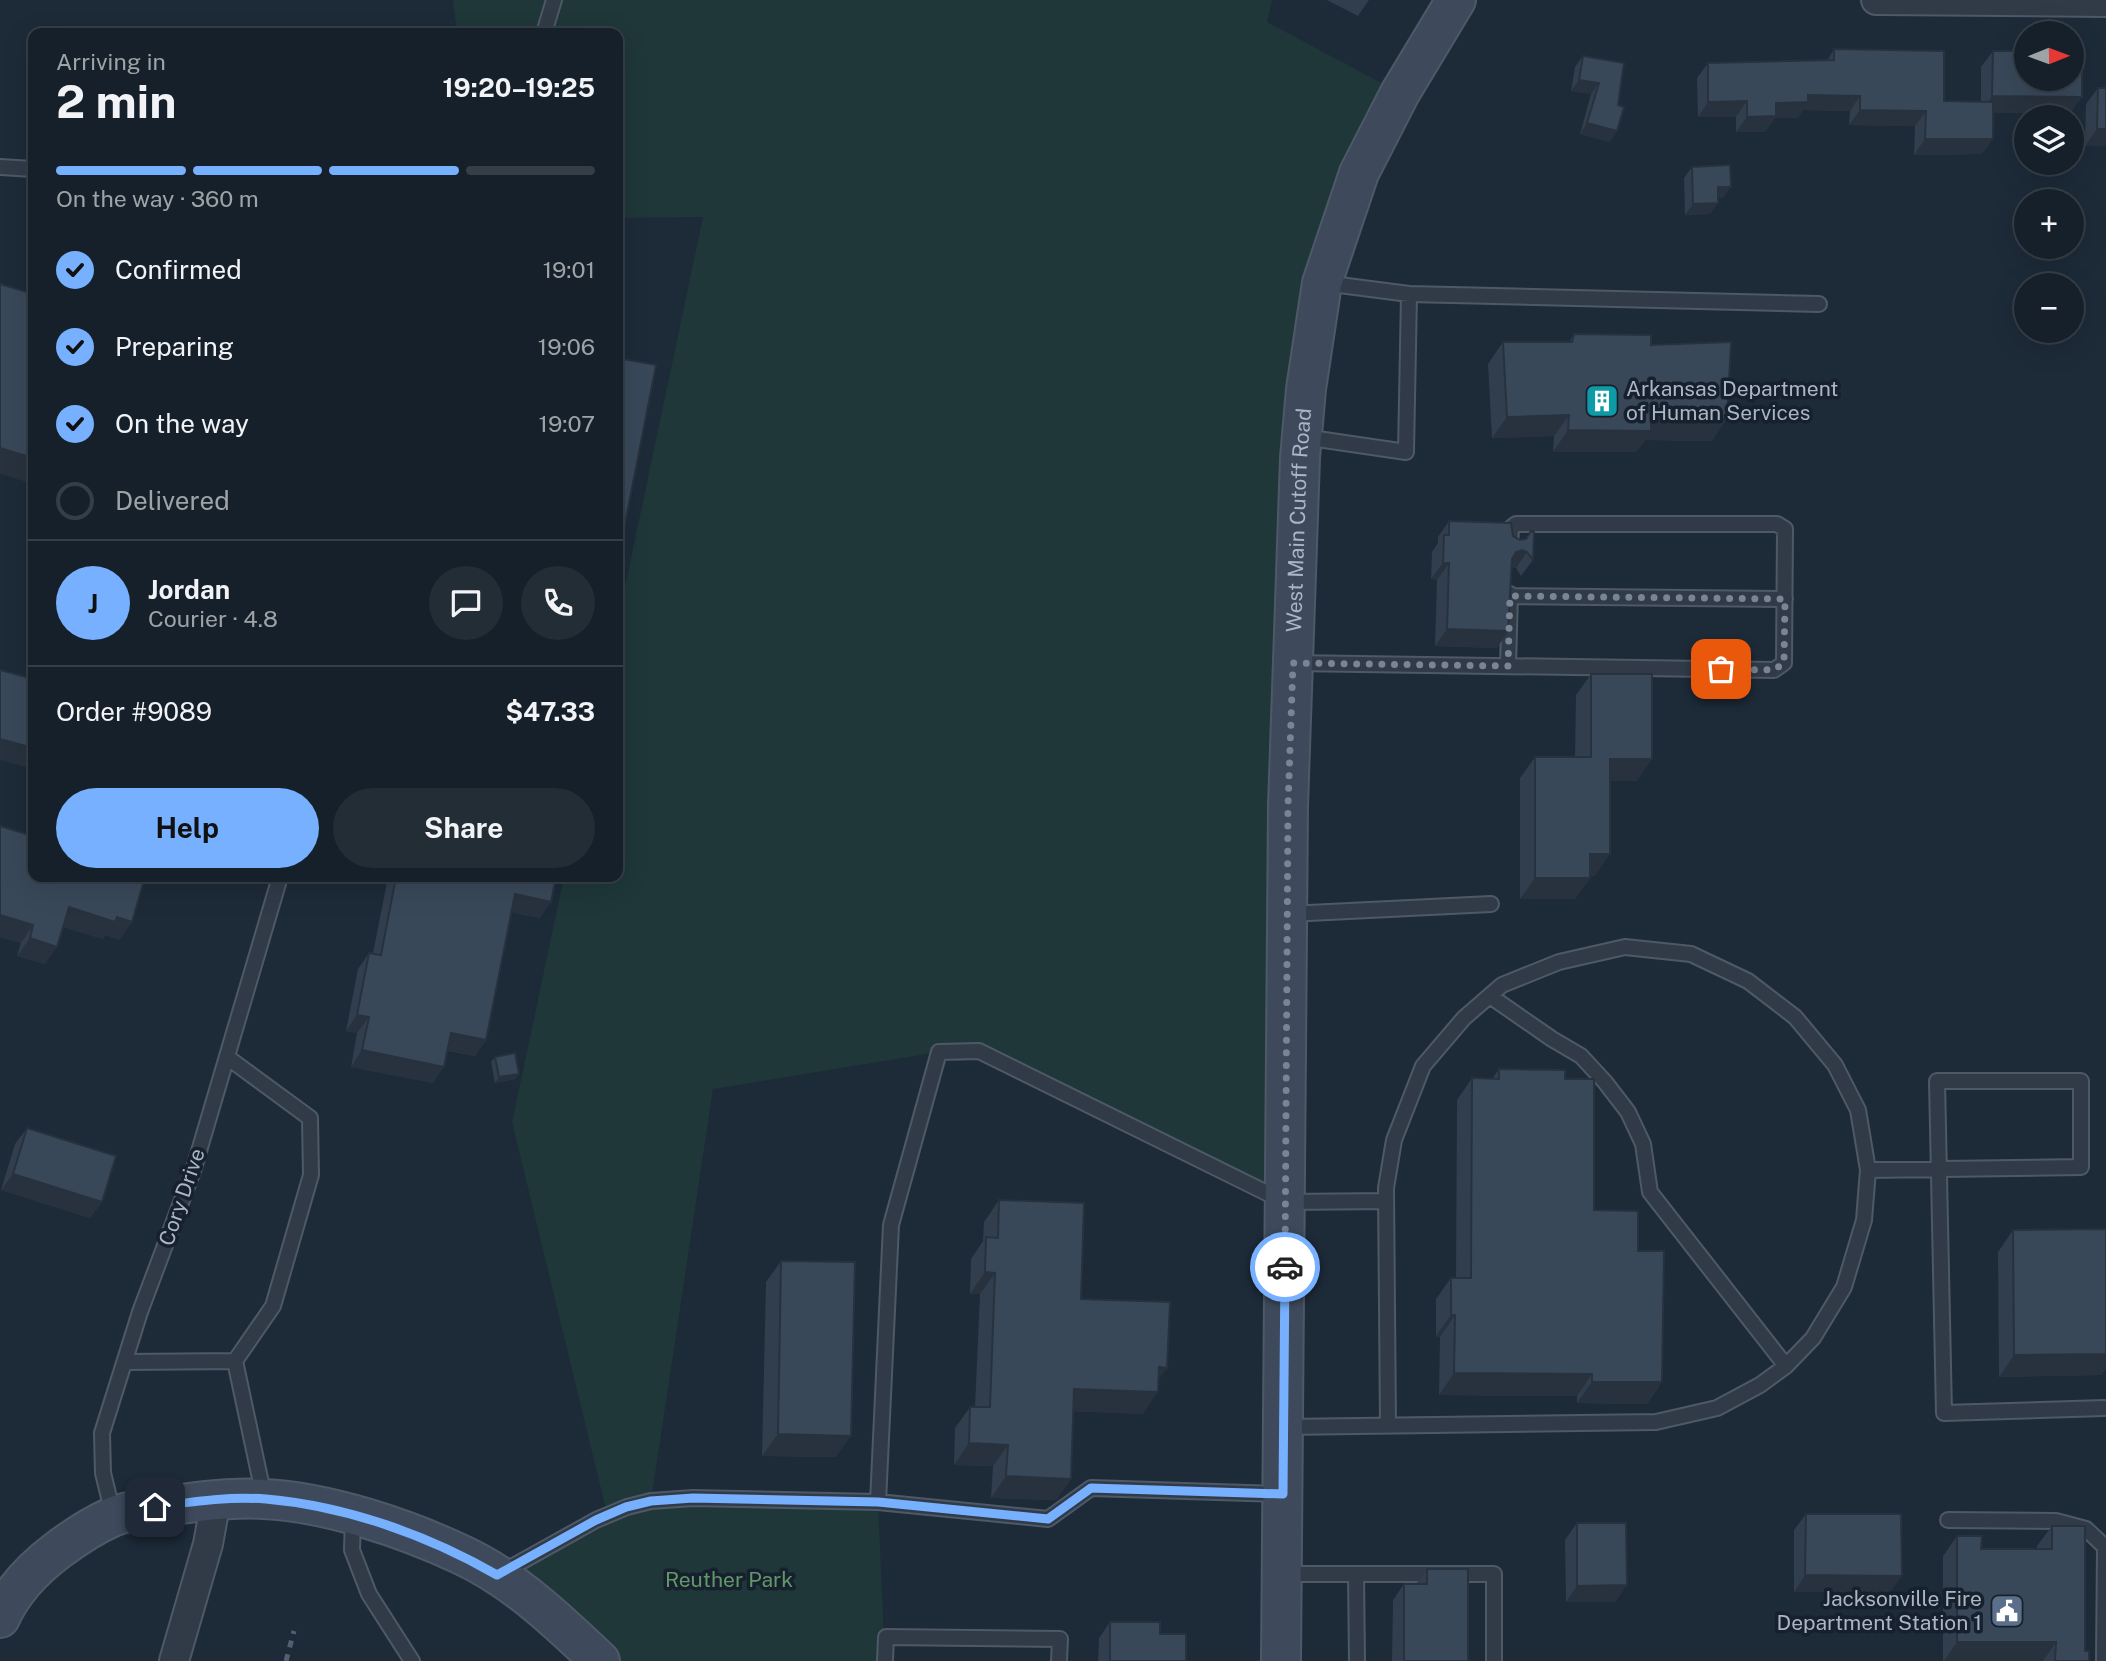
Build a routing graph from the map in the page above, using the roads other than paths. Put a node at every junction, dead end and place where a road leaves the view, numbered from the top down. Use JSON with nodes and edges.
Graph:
{"nodes":[{"id":1,"x":554,"y":0,"type":"edge"},
{"id":2,"x":1456,"y":0,"type":"edge"},
{"id":3,"x":1876,"y":0,"type":"edge"},
{"id":4,"x":2106,"y":2,"type":"edge"},
{"id":5,"x":546,"y":28,"type":"edge"},
{"id":6,"x":0,"y":167,"type":"edge"},
{"id":7,"x":28,"y":169,"type":"edge"},
{"id":8,"x":1322,"y":283,"type":"junction"},
{"id":9,"x":1409,"y":294,"type":"junction"},
{"id":10,"x":1819,"y":304,"type":"dead end"},
{"id":11,"x":1302,"y":437,"type":"junction"},
{"id":12,"x":1510,"y":547,"type":"edge"},
{"id":13,"x":1510,"y":576,"type":"edge"},
{"id":14,"x":1510,"y":596,"type":"junction"},
{"id":15,"x":1785,"y":599,"type":"junction"},
{"id":16,"x":1293,"y":663,"type":"junction"},
{"id":17,"x":1508,"y":666,"type":"junction"},
{"id":18,"x":279,"y":882,"type":"edge"},
{"id":19,"x":1492,"y":904,"type":"dead end"},
{"id":20,"x":1287,"y":914,"type":"junction"},
{"id":21,"x":1490,"y":996,"type":"junction"},
{"id":22,"x":227,"y":1056,"type":"junction"},
{"id":23,"x":1938,"y":1169,"type":"junction"},
{"id":24,"x":1868,"y":1170,"type":"junction"},
{"id":25,"x":1386,"y":1201,"type":"junction"},
{"id":26,"x":1285,"y":1202,"type":"junction"},
{"id":27,"x":125,"y":1362,"type":"junction"},
{"id":28,"x":235,"y":1362,"type":"junction"},
{"id":29,"x":1786,"y":1366,"type":"junction"},
{"id":30,"x":2104,"y":1408,"type":"dead end"},
{"id":31,"x":1388,"y":1426,"type":"junction"},
{"id":32,"x":1283,"y":1427,"type":"junction"},
{"id":33,"x":1283,"y":1494,"type":"junction"},
{"id":34,"x":264,"y":1499,"type":"junction"},
{"id":35,"x":216,"y":1500,"type":"junction"},
{"id":36,"x":878,"y":1502,"type":"junction"},
{"id":37,"x":114,"y":1516,"type":"junction"},
{"id":38,"x":353,"y":1516,"type":"junction"},
{"id":39,"x":1948,"y":1520,"type":"dead end"},
{"id":40,"x":1281,"y":1574,"type":"junction"},
{"id":41,"x":1356,"y":1574,"type":"junction"},
{"id":42,"x":497,"y":1575,"type":"junction"},
{"id":43,"x":0,"y":1618,"type":"edge"},
{"id":44,"x":174,"y":1661,"type":"edge"},
{"id":45,"x":412,"y":1661,"type":"edge"},
{"id":46,"x":600,"y":1661,"type":"edge"},
{"id":47,"x":885,"y":1661,"type":"edge"},
{"id":48,"x":1059,"y":1661,"type":"edge"},
{"id":49,"x":1281,"y":1661,"type":"edge"},
{"id":50,"x":1357,"y":1661,"type":"edge"},
{"id":51,"x":1494,"y":1661,"type":"edge"},
{"id":52,"x":2104,"y":1661,"type":"edge"}],
"edges":[{"from":1,"to":5,"type":"lane"},
{"from":2,"to":8,"type":"main road","name":"West Main Cutoff Road"},
{"from":3,"to":4,"type":"street"},
{"from":6,"to":7,"type":"lane"},
{"from":8,"to":9,"type":"lane"},
{"from":8,"to":11,"type":"main road","name":"West Main Cutoff Road"},
{"from":9,"to":10,"type":"lane"},
{"from":9,"to":11,"type":"lane"},
{"from":11,"to":16,"type":"main road","name":"West Main Cutoff Road"},
{"from":12,"to":15,"type":"lane"},
{"from":13,"to":14,"type":"lane"},
{"from":14,"to":15,"type":"lane"},
{"from":14,"to":17,"type":"lane"},
{"from":15,"to":17,"type":"lane"},
{"from":16,"to":17,"type":"lane"},
{"from":16,"to":20,"type":"main road","name":"West Main Cutoff Road"},
{"from":18,"to":22,"type":"lane","name":"Cory Drive"},
{"from":19,"to":20,"type":"lane"},
{"from":20,"to":26,"type":"main road","name":"West Main Cutoff Road"},
{"from":21,"to":24,"type":"lane"},
{"from":21,"to":25,"type":"lane"},
{"from":21,"to":29,"type":"lane"},
{"from":22,"to":27,"type":"lane","name":"Cory Drive"},
{"from":22,"to":28,"type":"lane"},
{"from":23,"to":23,"type":"lane"},
{"from":23,"to":24,"type":"lane"},
{"from":23,"to":30,"type":"lane"},
{"from":24,"to":29,"type":"lane"},
{"from":25,"to":26,"type":"lane"},
{"from":25,"to":31,"type":"lane"},
{"from":26,"to":32,"type":"main road","name":"West Main Cutoff Road"},
{"from":26,"to":36,"type":"lane"},
{"from":27,"to":28,"type":"lane"},
{"from":27,"to":37,"type":"lane","name":"Cory Drive"},
{"from":28,"to":34,"type":"lane"},
{"from":29,"to":31,"type":"lane"},
{"from":31,"to":32,"type":"lane"},
{"from":32,"to":33,"type":"main road","name":"West Main Cutoff Road"},
{"from":33,"to":36,"type":"lane"},
{"from":33,"to":40,"type":"main road","name":"West Main Cutoff Road"},
{"from":34,"to":35,"type":"main road"},
{"from":34,"to":38,"type":"main road"},
{"from":35,"to":37,"type":"main road"},
{"from":35,"to":44,"type":"street"},
{"from":36,"to":42,"type":"lane"},
{"from":37,"to":43,"type":"main road"},
{"from":38,"to":42,"type":"main road"},
{"from":38,"to":45,"type":"lane"},
{"from":39,"to":52,"type":"lane"},
{"from":40,"to":41,"type":"lane"},
{"from":40,"to":49,"type":"main road","name":"West Main Cutoff Road"},
{"from":41,"to":50,"type":"lane"},
{"from":41,"to":51,"type":"lane"},
{"from":42,"to":46,"type":"main road"},
{"from":47,"to":48,"type":"lane"}]}
